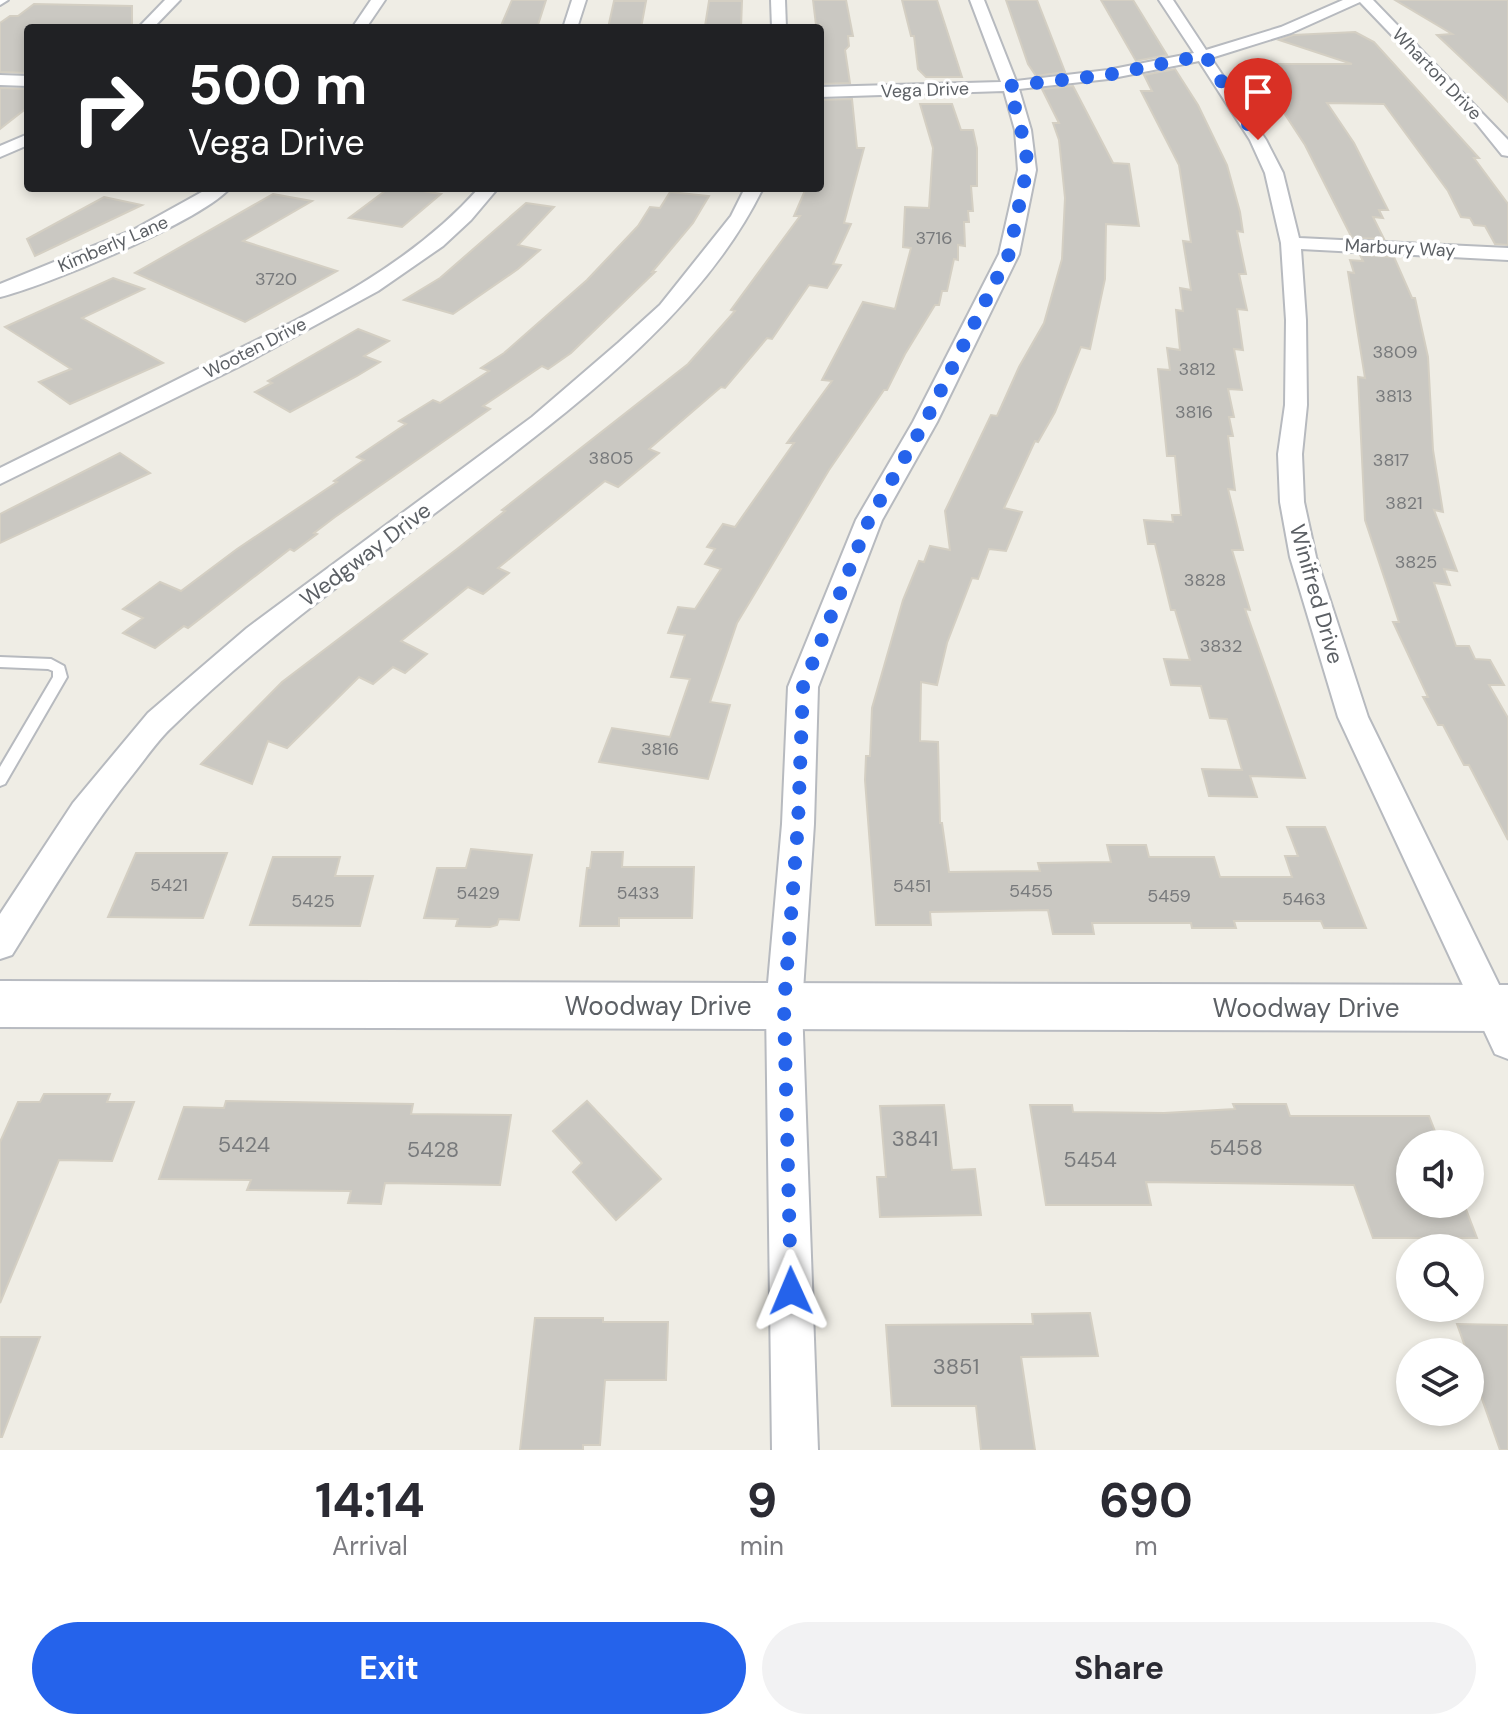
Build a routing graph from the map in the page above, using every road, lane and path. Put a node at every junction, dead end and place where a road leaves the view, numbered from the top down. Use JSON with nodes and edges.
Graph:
{"nodes":[{"id":1,"x":173,"y":0,"type":"edge"},
{"id":2,"x":378,"y":0,"type":"edge"},
{"id":3,"x":579,"y":0,"type":"edge"},
{"id":4,"x":778,"y":0,"type":"edge"},
{"id":5,"x":977,"y":0,"type":"edge"},
{"id":6,"x":1166,"y":0,"type":"edge"},
{"id":7,"x":1354,"y":0,"type":"edge"},
{"id":8,"x":1365,"y":0,"type":"edge"},
{"id":9,"x":149,"y":24,"type":"edge"},
{"id":10,"x":362,"y":24,"type":"edge"},
{"id":11,"x":571,"y":24,"type":"edge"},
{"id":12,"x":779,"y":24,"type":"edge"},
{"id":13,"x":1205,"y":55,"type":"junction"},
{"id":14,"x":0,"y":80,"type":"edge"},
{"id":15,"x":24,"y":81,"type":"edge"},
{"id":16,"x":1009,"y":86,"type":"junction"},
{"id":17,"x":824,"y":92,"type":"edge"},
{"id":18,"x":24,"y":141,"type":"edge"},
{"id":19,"x":1508,"y":151,"type":"edge"},
{"id":20,"x":0,"y":152,"type":"edge"},
{"id":21,"x":215,"y":192,"type":"edge"},
{"id":22,"x":486,"y":192,"type":"edge"},
{"id":23,"x":752,"y":192,"type":"edge"},
{"id":24,"x":1291,"y":243,"type":"junction"},
{"id":25,"x":1508,"y":254,"type":"edge"},
{"id":26,"x":0,"y":291,"type":"edge"},
{"id":27,"x":0,"y":477,"type":"edge"},
{"id":28,"x":0,"y":662,"type":"edge"},
{"id":29,"x":0,"y":780,"type":"edge"},
{"id":30,"x":0,"y":944,"type":"edge"},
{"id":31,"x":0,"y":1004,"type":"edge"},
{"id":32,"x":784,"y":1006,"type":"junction"},
{"id":33,"x":1503,"y":1019,"type":"edge"},
{"id":34,"x":795,"y":1450,"type":"edge"}],
"edges":[{"from":1,"to":9,"type":"street"},
{"from":2,"to":10,"type":"street"},
{"from":3,"to":11,"type":"street"},
{"from":4,"to":12,"type":"street"},
{"from":5,"to":16,"type":"street"},
{"from":6,"to":13,"type":"street","name":"Winifred Drive"},
{"from":7,"to":13,"type":"street","name":"Vega Drive"},
{"from":8,"to":19,"type":"street","name":"Wharton Drive"},
{"from":13,"to":16,"type":"street","name":"Vega Drive"},
{"from":13,"to":24,"type":"street","name":"Winifred Drive"},
{"from":14,"to":15,"type":"street"},
{"from":16,"to":17,"type":"street","name":"Vega Drive"},
{"from":16,"to":32,"type":"street"},
{"from":18,"to":20,"type":"street"},
{"from":21,"to":26,"type":"street","name":"Kimberly Lane"},
{"from":22,"to":27,"type":"street","name":"Wooten Drive"},
{"from":23,"to":30,"type":"street","name":"Wedgway Drive"},
{"from":24,"to":25,"type":"street","name":"Marbury Way"},
{"from":24,"to":33,"type":"street","name":"Winifred Drive"},
{"from":28,"to":29,"type":"lane"},
{"from":31,"to":32,"type":"street","name":"Woodway Drive"},
{"from":32,"to":33,"type":"street","name":"Woodway Drive"},
{"from":32,"to":34,"type":"street"}]}
